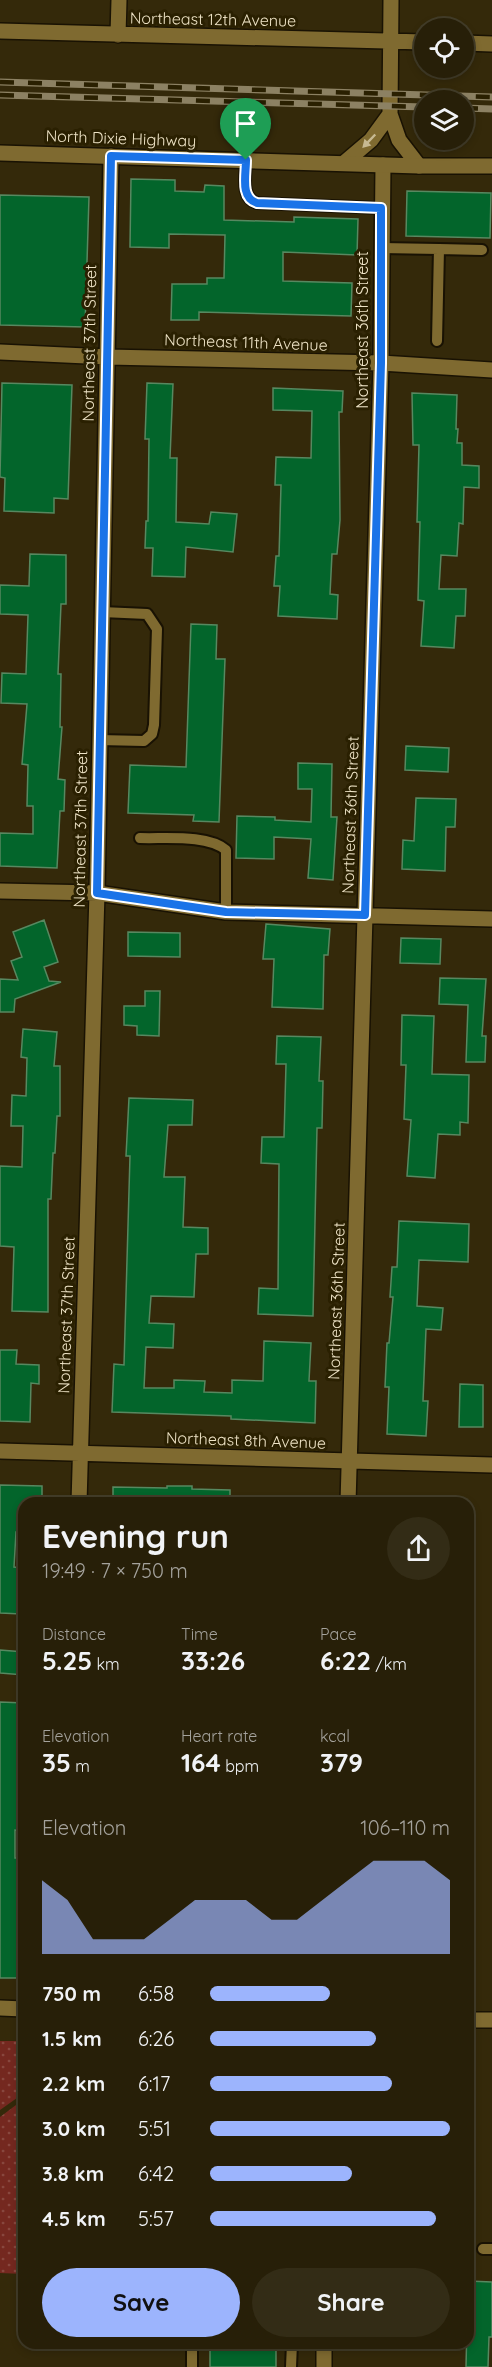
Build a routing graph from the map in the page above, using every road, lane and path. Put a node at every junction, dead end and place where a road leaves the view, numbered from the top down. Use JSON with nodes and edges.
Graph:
{"nodes":[{"id":1,"x":119,"y":0,"type":"edge"},
{"id":2,"x":391,"y":0,"type":"edge"},
{"id":3,"x":0,"y":31,"type":"edge"},
{"id":4,"x":118,"y":35,"type":"junction"},
{"id":5,"x":390,"y":41,"type":"junction"},
{"id":6,"x":414,"y":42,"type":"edge"},
{"id":7,"x":474,"y":43,"type":"edge"},
{"id":8,"x":492,"y":44,"type":"edge"},
{"id":9,"x":390,"y":114,"type":"junction"},
{"id":10,"x":0,"y":153,"type":"edge"},
{"id":11,"x":111,"y":156,"type":"junction"},
{"id":12,"x":246,"y":160,"type":"junction"},
{"id":13,"x":344,"y":163,"type":"junction"},
{"id":14,"x":383,"y":165,"type":"junction"},
{"id":15,"x":419,"y":166,"type":"junction"},
{"id":16,"x":492,"y":166,"type":"edge"},
{"id":17,"x":381,"y":208,"type":"junction"},
{"id":18,"x":381,"y":248,"type":"junction"},
{"id":19,"x":439,"y":249,"type":"junction"},
{"id":20,"x":482,"y":250,"type":"dead end"},
{"id":21,"x":437,"y":341,"type":"dead end"},
{"id":22,"x":0,"y":352,"type":"edge"},
{"id":23,"x":108,"y":357,"type":"junction"},
{"id":24,"x":381,"y":363,"type":"junction"},
{"id":25,"x":492,"y":370,"type":"edge"},
{"id":26,"x":102,"y":612,"type":"junction"},
{"id":27,"x":99,"y":740,"type":"junction"},
{"id":28,"x":140,"y":838,"type":"dead end"},
{"id":29,"x":0,"y":891,"type":"edge"},
{"id":30,"x":97,"y":893,"type":"junction"},
{"id":31,"x":226,"y":912,"type":"junction"},
{"id":32,"x":365,"y":915,"type":"junction"},
{"id":33,"x":492,"y":918,"type":"edge"},
{"id":34,"x":0,"y":1451,"type":"edge"},
{"id":35,"x":80,"y":1453,"type":"junction"},
{"id":36,"x":349,"y":1461,"type":"junction"},
{"id":37,"x":492,"y":1465,"type":"edge"},
{"id":38,"x":78,"y":1497,"type":"edge"},
{"id":39,"x":348,"y":1497,"type":"edge"},
{"id":40,"x":0,"y":2008,"type":"edge"},
{"id":41,"x":18,"y":2009,"type":"edge"},
{"id":42,"x":474,"y":2020,"type":"edge"},
{"id":43,"x":492,"y":2020,"type":"edge"},
{"id":44,"x":192,"y":2349,"type":"edge"},
{"id":45,"x":292,"y":2349,"type":"edge"},
{"id":46,"x":324,"y":2349,"type":"edge"},
{"id":47,"x":192,"y":2367,"type":"edge"},
{"id":48,"x":291,"y":2367,"type":"edge"},
{"id":49,"x":324,"y":2367,"type":"edge"}],
"edges":[{"from":1,"to":4,"type":"street"},
{"from":2,"to":5,"type":"street"},
{"from":3,"to":4,"type":"street","name":"Northeast 12th Avenue"},
{"from":4,"to":5,"type":"street","name":"Northeast 12th Avenue"},
{"from":5,"to":6,"type":"street","name":"Northeast 12th Avenue"},
{"from":5,"to":9,"type":"street"},
{"from":7,"to":8,"type":"street"},
{"from":9,"to":13,"type":"street","one_way":true},
{"from":9,"to":15,"type":"street"},
{"from":10,"to":11,"type":"street","name":"North Dixie Highway"},
{"from":11,"to":12,"type":"street","name":"North Dixie Highway"},
{"from":11,"to":23,"type":"street","name":"Northeast 37th Street"},
{"from":12,"to":13,"type":"street","name":"North Dixie Highway"},
{"from":12,"to":17,"type":"lane"},
{"from":13,"to":14,"type":"street","name":"North Dixie Highway"},
{"from":14,"to":15,"type":"street","name":"North Dixie Highway"},
{"from":14,"to":17,"type":"street","name":"Northeast 36th Street"},
{"from":15,"to":16,"type":"street","name":"North Dixie Highway"},
{"from":17,"to":18,"type":"street","name":"Northeast 36th Street"},
{"from":18,"to":19,"type":"lane"},
{"from":18,"to":24,"type":"street","name":"Northeast 36th Street"},
{"from":19,"to":20,"type":"lane"},
{"from":19,"to":21,"type":"lane"},
{"from":22,"to":23,"type":"street","name":"Northeast 11th Avenue"},
{"from":23,"to":24,"type":"street","name":"Northeast 11th Avenue"},
{"from":23,"to":26,"type":"street","name":"Northeast 37th Street"},
{"from":24,"to":25,"type":"street","name":"Northeast 11th Avenue"},
{"from":24,"to":32,"type":"street","name":"Northeast 36th Street"},
{"from":26,"to":27,"type":"street","name":"Northeast 37th Street"},
{"from":26,"to":27,"type":"lane"},
{"from":27,"to":30,"type":"street","name":"Northeast 37th Street"},
{"from":28,"to":31,"type":"lane"},
{"from":29,"to":30,"type":"street"},
{"from":30,"to":31,"type":"street"},
{"from":30,"to":35,"type":"street","name":"Northeast 37th Street"},
{"from":31,"to":32,"type":"street"},
{"from":32,"to":33,"type":"street"},
{"from":32,"to":36,"type":"street","name":"Northeast 36th Street"},
{"from":34,"to":35,"type":"street","name":"Northeast 8th Avenue"},
{"from":35,"to":36,"type":"street","name":"Northeast 8th Avenue"},
{"from":35,"to":38,"type":"street","name":"Northeast 37th Street"},
{"from":36,"to":37,"type":"street","name":"Northeast 8th Avenue"},
{"from":36,"to":39,"type":"street","name":"Northeast 36th Street"},
{"from":40,"to":41,"type":"street"},
{"from":42,"to":43,"type":"street"},
{"from":44,"to":47,"type":"lane"},
{"from":45,"to":48,"type":"lane"},
{"from":46,"to":49,"type":"street"}]}
